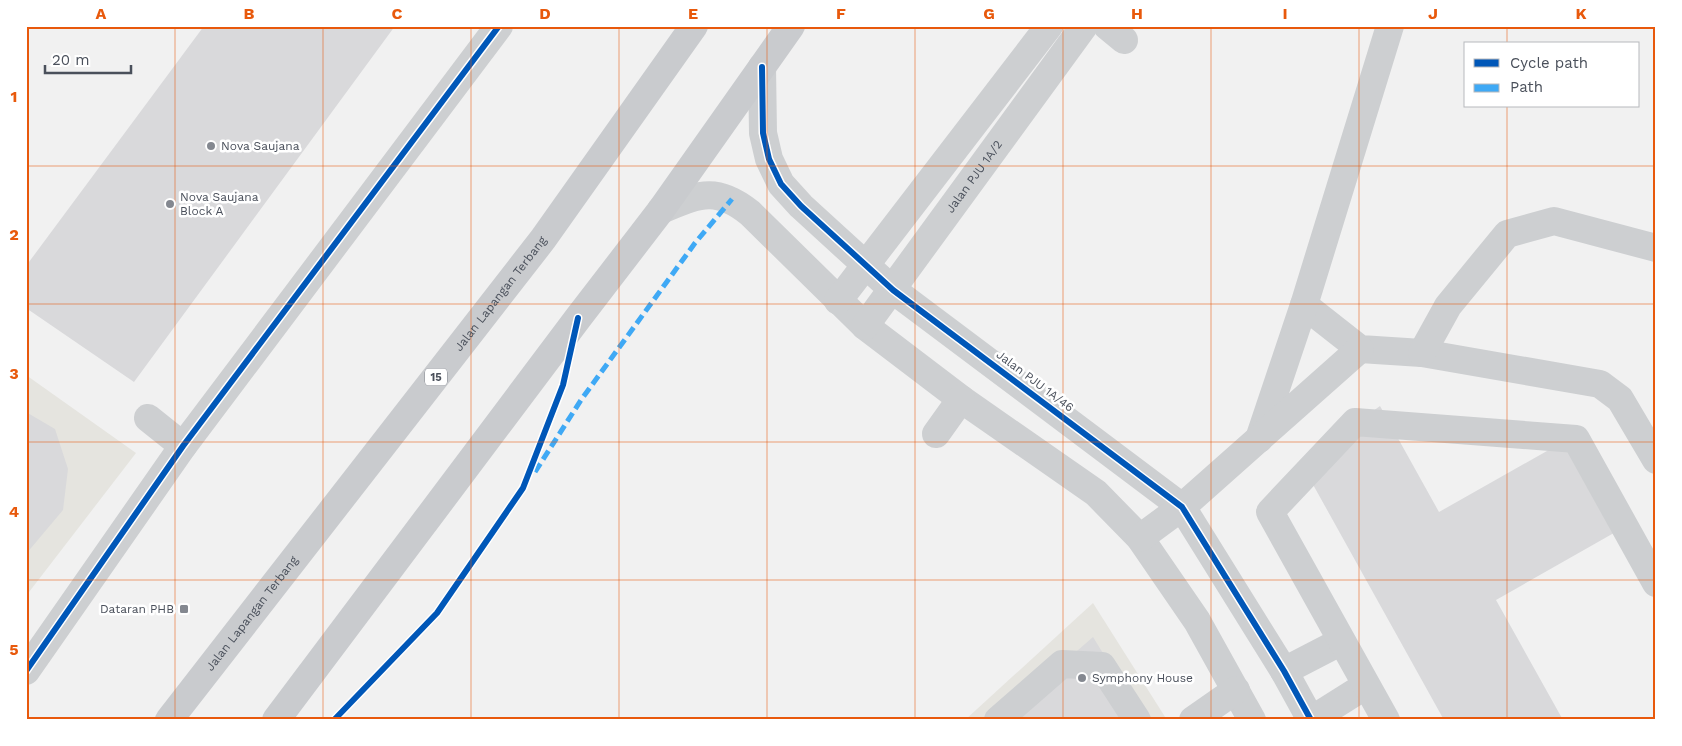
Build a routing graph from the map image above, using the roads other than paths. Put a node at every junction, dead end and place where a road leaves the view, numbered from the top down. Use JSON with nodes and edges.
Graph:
{"nodes":[{"id":1,"x":498,"y":26,"type":"edge"},
{"id":2,"x":694,"y":26,"type":"edge"},
{"id":3,"x":791,"y":26,"type":"edge"},
{"id":4,"x":1049,"y":26,"type":"edge"},
{"id":5,"x":1084,"y":26,"type":"edge"},
{"id":6,"x":1390,"y":26,"type":"edge"},
{"id":7,"x":762,"y":67,"type":"junction"},
{"id":8,"x":661,"y":210,"type":"junction"},
{"id":9,"x":1656,"y":248,"type":"edge"},
{"id":10,"x":868,"y":264,"type":"junction"},
{"id":11,"x":894,"y":290,"type":"junction"},
{"id":12,"x":838,"y":301,"type":"junction"},
{"id":13,"x":1304,"y":305,"type":"junction"},
{"id":14,"x":866,"y":326,"type":"junction"},
{"id":15,"x":1360,"y":349,"type":"junction"},
{"id":16,"x":1422,"y":353,"type":"junction"},
{"id":17,"x":960,"y":399,"type":"junction"},
{"id":18,"x":148,"y":418,"type":"dead end"},
{"id":19,"x":936,"y":434,"type":"dead end"},
{"id":20,"x":1259,"y":438,"type":"junction"},
{"id":21,"x":183,"y":446,"type":"junction"},
{"id":22,"x":1656,"y":460,"type":"edge"},
{"id":23,"x":1182,"y":507,"type":"junction"},
{"id":24,"x":1140,"y":538,"type":"junction"},
{"id":25,"x":1656,"y":583,"type":"edge"},
{"id":26,"x":1340,"y":642,"type":"junction"},
{"id":27,"x":26,"y":671,"type":"edge"},
{"id":28,"x":1284,"y":671,"type":"junction"},
{"id":29,"x":1365,"y":686,"type":"junction"},
{"id":30,"x":1236,"y":690,"type":"junction"},
{"id":31,"x":169,"y":720,"type":"edge"},
{"id":32,"x":276,"y":720,"type":"edge"},
{"id":33,"x":998,"y":720,"type":"edge"},
{"id":34,"x":1137,"y":720,"type":"edge"},
{"id":35,"x":1193,"y":720,"type":"edge"},
{"id":36,"x":1252,"y":720,"type":"edge"},
{"id":37,"x":1311,"y":720,"type":"edge"},
{"id":38,"x":1386,"y":720,"type":"edge"}],
"edges":[{"from":1,"to":21,"type":"street"},
{"from":2,"to":31,"type":"main road","name":"Jalan Lapangan Terbang","number":"15"},
{"from":3,"to":7,"type":"main road"},
{"from":4,"to":10,"type":"street"},
{"from":5,"to":11,"type":"street","name":"Jalan PJU 1A/2"},
{"from":6,"to":13,"type":"street"},
{"from":7,"to":8,"type":"main road"},
{"from":7,"to":10,"type":"street","name":"Jalan PJU 1A/46"},
{"from":8,"to":12,"type":"street"},
{"from":8,"to":32,"type":"main road"},
{"from":9,"to":16,"type":"street"},
{"from":10,"to":11,"type":"street","name":"Jalan PJU 1A/46"},
{"from":10,"to":12,"type":"street"},
{"from":11,"to":14,"type":"street","name":"Jalan PJU 1A/2"},
{"from":11,"to":23,"type":"street","name":"Jalan PJU 1A/46"},
{"from":12,"to":14,"type":"street"},
{"from":13,"to":15,"type":"street"},
{"from":13,"to":20,"type":"street"},
{"from":14,"to":17,"type":"street"},
{"from":15,"to":16,"type":"street"},
{"from":15,"to":20,"type":"street"},
{"from":16,"to":22,"type":"street"},
{"from":17,"to":19,"type":"street"},
{"from":17,"to":24,"type":"street"},
{"from":18,"to":21,"type":"street"},
{"from":20,"to":23,"type":"street"},
{"from":21,"to":27,"type":"street"},
{"from":23,"to":24,"type":"street"},
{"from":23,"to":28,"type":"street","name":"Jalan PJU 1A/46"},
{"from":24,"to":30,"type":"street"},
{"from":25,"to":26,"type":"street"},
{"from":26,"to":28,"type":"street"},
{"from":26,"to":29,"type":"street"},
{"from":28,"to":37,"type":"street","name":"Jalan PJU 1A/46"},
{"from":29,"to":37,"type":"street"},
{"from":29,"to":38,"type":"street"},
{"from":30,"to":35,"type":"street"},
{"from":30,"to":36,"type":"street"},
{"from":33,"to":34,"type":"street"}]}
